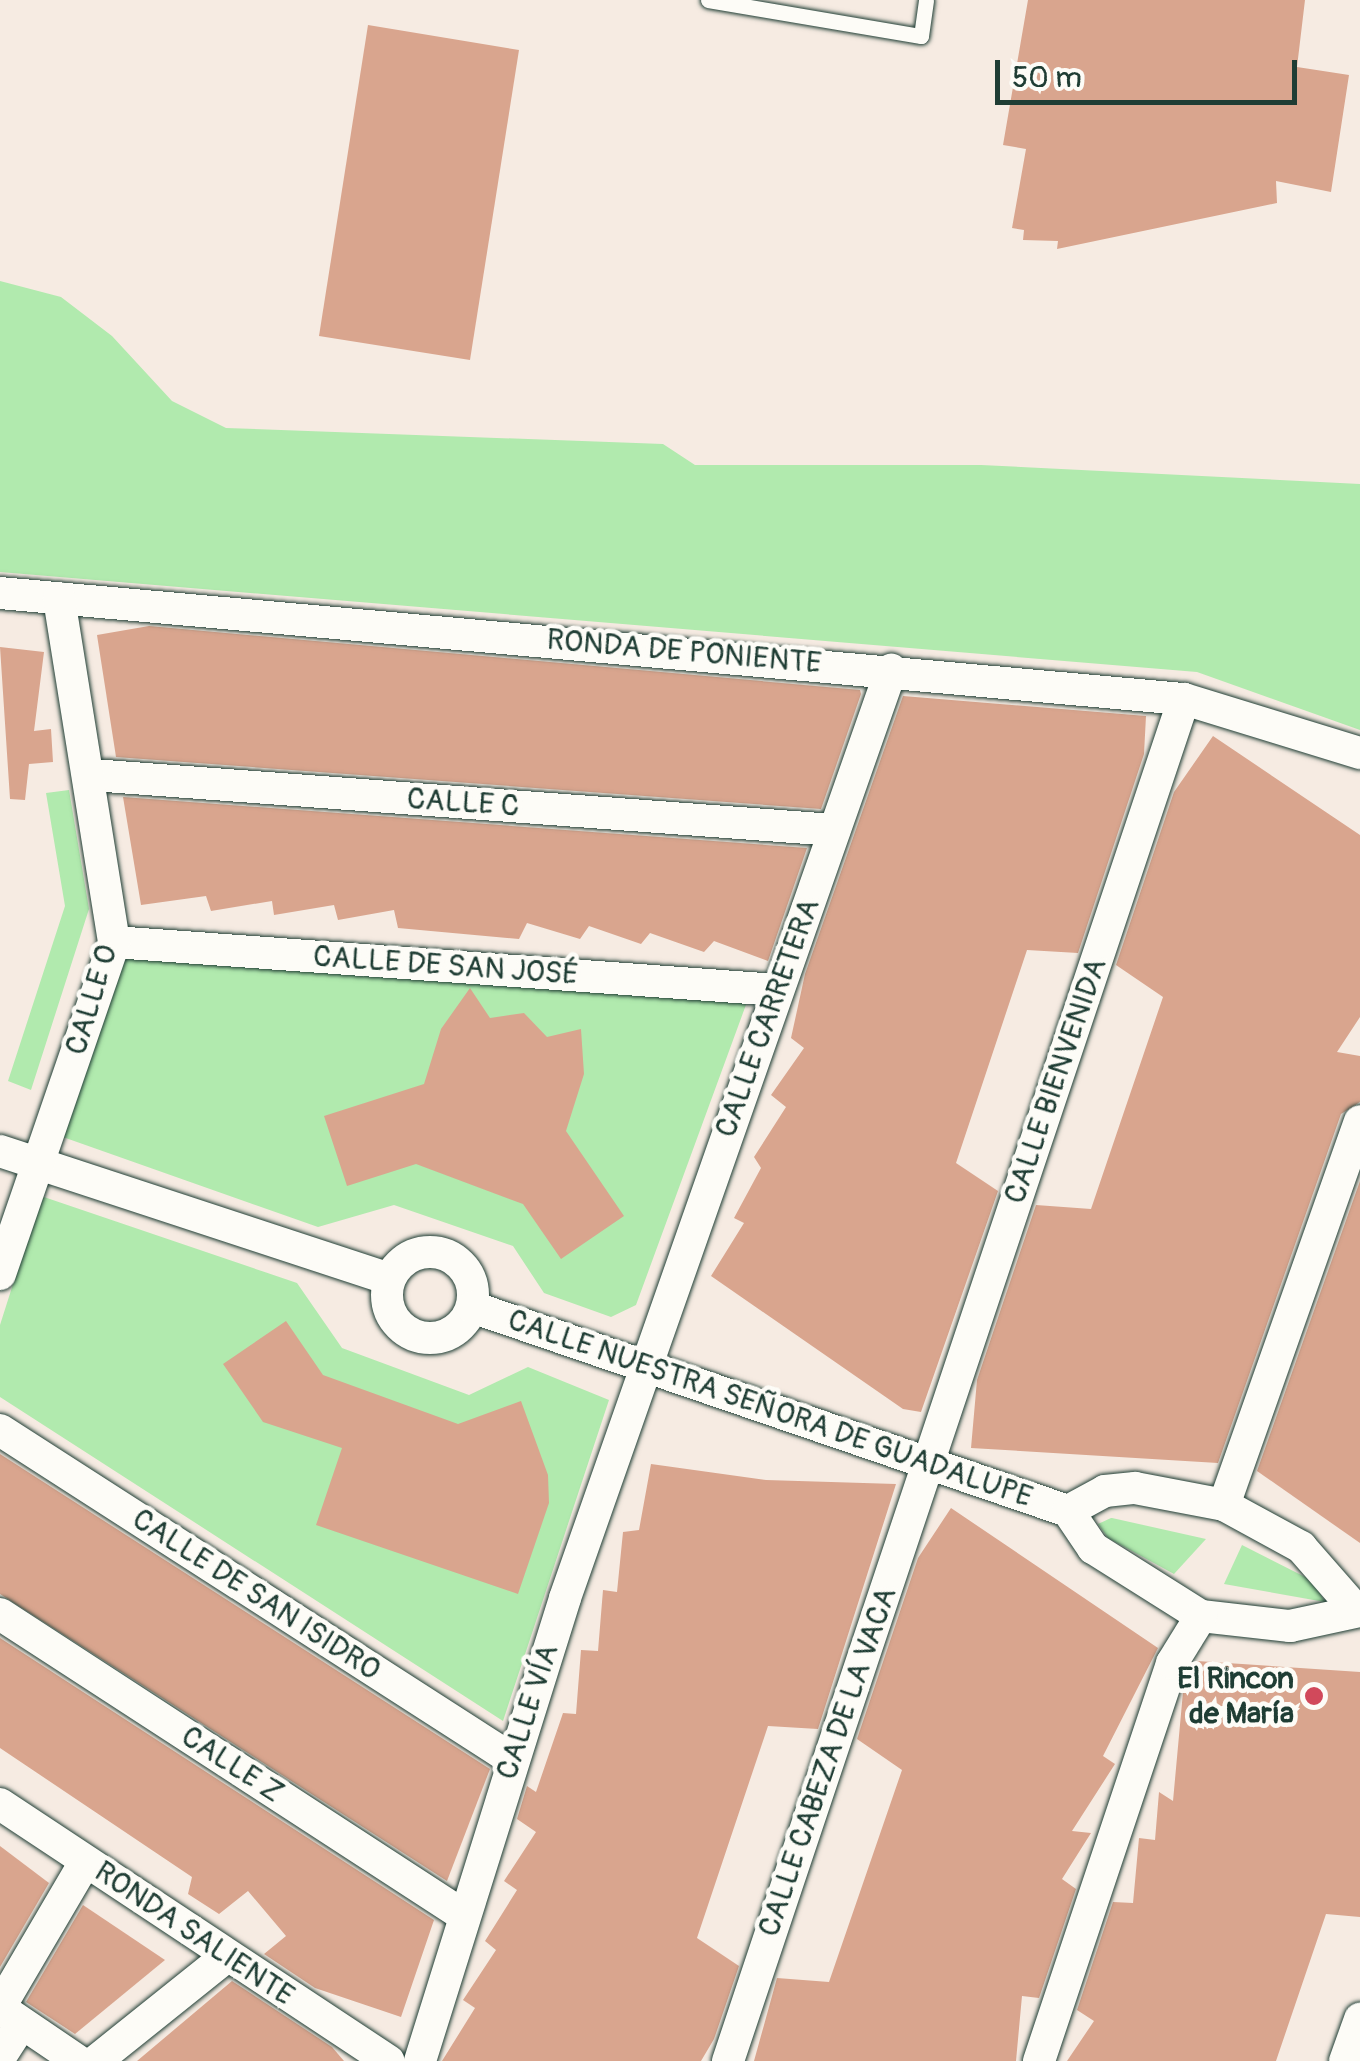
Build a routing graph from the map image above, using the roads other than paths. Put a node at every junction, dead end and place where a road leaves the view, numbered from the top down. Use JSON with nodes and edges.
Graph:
{"nodes":[{"id":1,"x":708,"y":0,"type":"edge"},
{"id":2,"x":926,"y":0,"type":"edge"},
{"id":3,"x":0,"y":593,"type":"edge"},
{"id":4,"x":59,"y":598,"type":"junction"},
{"id":5,"x":891,"y":670,"type":"junction"},
{"id":6,"x":1184,"y":699,"type":"junction"},
{"id":7,"x":1360,"y":753,"type":"edge"},
{"id":8,"x":92,"y":774,"type":"junction"},
{"id":9,"x":834,"y":830,"type":"junction"},
{"id":10,"x":114,"y":942,"type":"junction"},
{"id":11,"x":777,"y":990,"type":"junction"},
{"id":12,"x":1360,"y":1121,"type":"edge"},
{"id":13,"x":0,"y":1151,"type":"edge"},
{"id":14,"x":38,"y":1165,"type":"junction"},
{"id":15,"x":0,"y":1274,"type":"edge"},
{"id":16,"x":389,"y":1279,"type":"junction"},
{"id":17,"x":472,"y":1307,"type":"junction"},
{"id":18,"x":644,"y":1366,"type":"junction"},
{"id":19,"x":0,"y":1430,"type":"edge"},
{"id":20,"x":928,"y":1464,"type":"junction"},
{"id":21,"x":1224,"y":1505,"type":"junction"},
{"id":22,"x":1068,"y":1511,"type":"junction"},
{"id":23,"x":1358,"y":1610,"type":"edge"},
{"id":24,"x":0,"y":1614,"type":"edge"},
{"id":25,"x":1201,"y":1616,"type":"junction"},
{"id":26,"x":513,"y":1760,"type":"junction"},
{"id":27,"x":0,"y":1804,"type":"edge"},
{"id":28,"x":85,"y":1862,"type":"junction"},
{"id":29,"x":463,"y":1916,"type":"junction"},
{"id":30,"x":226,"y":1957,"type":"junction"},
{"id":31,"x":8,"y":2012,"type":"edge"},
{"id":32,"x":1360,"y":2018,"type":"edge"},
{"id":33,"x":0,"y":2057,"type":"edge"},
{"id":34,"x":78,"y":2061,"type":"edge"},
{"id":35,"x":96,"y":2061,"type":"edge"},
{"id":36,"x":389,"y":2061,"type":"edge"},
{"id":37,"x":420,"y":2061,"type":"edge"},
{"id":38,"x":728,"y":2061,"type":"edge"},
{"id":39,"x":1038,"y":2061,"type":"edge"},
{"id":40,"x":1346,"y":2061,"type":"edge"}],
"edges":[{"from":1,"to":2,"type":"lane"},
{"from":3,"to":4,"type":"street","name":"RONDA DE PONIENTE"},
{"from":4,"to":5,"type":"street","name":"RONDA DE PONIENTE"},
{"from":4,"to":8,"type":"street","name":"CALLE O"},
{"from":5,"to":6,"type":"street","name":"RONDA DE PONIENTE"},
{"from":5,"to":9,"type":"street","name":"CALLE CARRETERA"},
{"from":6,"to":7,"type":"street","name":"RONDA DE PONIENTE"},
{"from":6,"to":20,"type":"street","name":"CALLE BIENVENIDA"},
{"from":8,"to":9,"type":"street","name":"CALLE C"},
{"from":8,"to":10,"type":"street","name":"CALLE O"},
{"from":9,"to":11,"type":"street","name":"CALLE CARRETERA"},
{"from":10,"to":11,"type":"street","name":"CALLE DE SAN JOSÉ"},
{"from":10,"to":14,"type":"street","name":"CALLE O"},
{"from":11,"to":18,"type":"street","name":"CALLE CARRETERA"},
{"from":12,"to":21,"type":"street"},
{"from":13,"to":14,"type":"street"},
{"from":14,"to":15,"type":"street","name":"CALLE O"},
{"from":14,"to":16,"type":"street"},
{"from":16,"to":17,"type":"street"},
{"from":16,"to":17,"type":"street"},
{"from":17,"to":18,"type":"street","name":"CALLE NUESTRA SEÑORA DE GUADALUPE"},
{"from":18,"to":20,"type":"street","name":"CALLE NUESTRA SEÑORA DE GUADALUPE"},
{"from":18,"to":26,"type":"street","name":"CALLE VÍA"},
{"from":19,"to":26,"type":"street","name":"CALLE DE SAN ISIDRO"},
{"from":20,"to":22,"type":"street","name":"CALLE NUESTRA SEÑORA DE GUADALUPE"},
{"from":20,"to":38,"type":"street","name":"CALLE CABEZA DE LA VACA"},
{"from":21,"to":22,"type":"street","name":"CALLE NUESTRA SEÑORA DE GUADALUPE"},
{"from":21,"to":23,"type":"street","name":"CALLE NUESTRA SEÑORA DE GUADALUPE"},
{"from":22,"to":25,"type":"street","name":"CALLE NUESTRA SEÑORA DE GUADALUPE"},
{"from":23,"to":25,"type":"street","name":"CALLE NUESTRA SEÑORA DE GUADALUPE"},
{"from":24,"to":29,"type":"street","name":"CALLE Z"},
{"from":25,"to":39,"type":"street"},
{"from":26,"to":29,"type":"street","name":"CALLE VÍA"},
{"from":27,"to":28,"type":"street","name":"RONDA SALIENTE"},
{"from":28,"to":30,"type":"street","name":"RONDA SALIENTE"},
{"from":28,"to":31,"type":"street"},
{"from":29,"to":37,"type":"street","name":"CALLE VÍA"},
{"from":30,"to":35,"type":"street"},
{"from":30,"to":36,"type":"street","name":"RONDA SALIENTE"},
{"from":31,"to":33,"type":"street"},
{"from":31,"to":34,"type":"street"},
{"from":32,"to":40,"type":"street"}]}
